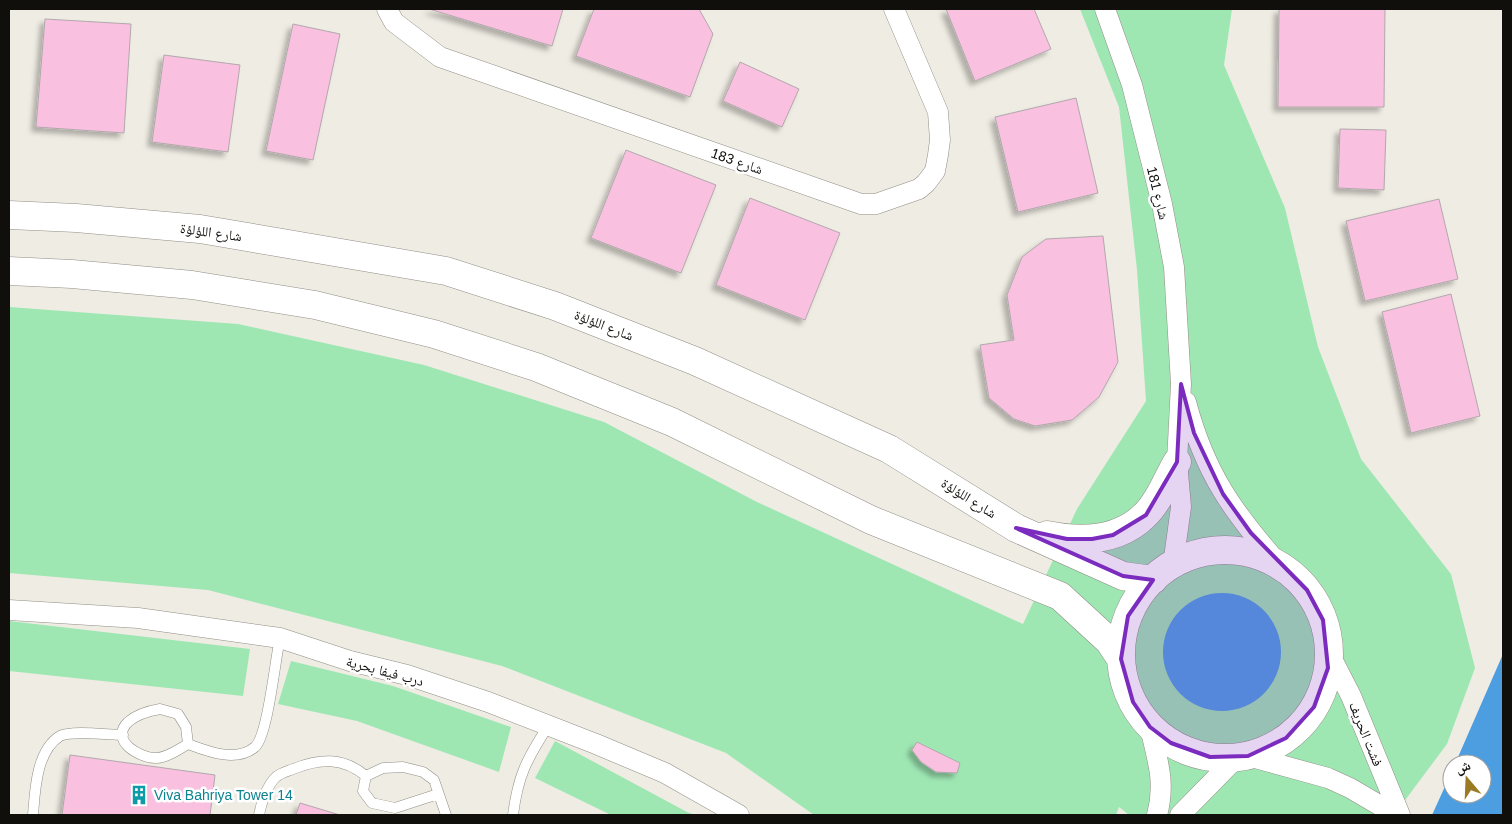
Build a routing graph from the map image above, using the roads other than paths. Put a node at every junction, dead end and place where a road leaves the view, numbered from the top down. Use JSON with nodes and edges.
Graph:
{"nodes":[{"id":1,"x":387,"y":9,"type":"edge"},
{"id":2,"x":894,"y":9,"type":"edge"},
{"id":3,"x":1105,"y":9,"type":"edge"},
{"id":4,"x":9,"y":214,"type":"edge"},
{"id":5,"x":9,"y":271,"type":"edge"},
{"id":6,"x":1181,"y":384,"type":"junction"},
{"id":7,"x":1177,"y":462,"type":"junction"},
{"id":8,"x":1016,"y":528,"type":"junction"},
{"id":9,"x":1281,"y":567,"type":"junction"},
{"id":10,"x":1163,"y":572,"type":"junction"},
{"id":11,"x":9,"y":610,"type":"edge"},
{"id":12,"x":280,"y":638,"type":"junction"},
{"id":13,"x":1329,"y":653,"type":"junction"},
{"id":14,"x":1121,"y":659,"type":"junction"},
{"id":15,"x":548,"y":726,"type":"junction"},
{"id":16,"x":1150,"y":727,"type":"junction"},
{"id":17,"x":123,"y":735,"type":"junction"},
{"id":18,"x":188,"y":744,"type":"junction"},
{"id":19,"x":1242,"y":756,"type":"junction"},
{"id":20,"x":366,"y":776,"type":"junction"},
{"id":21,"x":438,"y":794,"type":"junction"},
{"id":22,"x":32,"y":815,"type":"edge"},
{"id":23,"x":259,"y":815,"type":"edge"},
{"id":24,"x":446,"y":815,"type":"edge"},
{"id":25,"x":514,"y":815,"type":"edge"},
{"id":26,"x":739,"y":815,"type":"edge"},
{"id":27,"x":1157,"y":815,"type":"edge"},
{"id":28,"x":1180,"y":815,"type":"edge"},
{"id":29,"x":1396,"y":815,"type":"edge"},
{"id":30,"x":1400,"y":815,"type":"edge"}],
"edges":[{"from":1,"to":2,"type":"street","name":"شارع 183"},
{"from":3,"to":6,"type":"street","name":"شارع 181"},
{"from":4,"to":8,"type":"main road","name":"شارع اللؤلؤة"},
{"from":5,"to":14,"type":"main road"},
{"from":6,"to":7,"type":"street","name":"شارع 181"},
{"from":6,"to":9,"type":"street","name":"شارع 181"},
{"from":7,"to":8,"type":"main road"},
{"from":7,"to":10,"type":"street","name":"شارع 181"},
{"from":8,"to":10,"type":"main road","name":"شارع اللؤلؤة"},
{"from":9,"to":10,"type":"main road"},
{"from":9,"to":13,"type":"main road"},
{"from":10,"to":14,"type":"main road"},
{"from":11,"to":12,"type":"street","name":"درب فيفا بحرية"},
{"from":12,"to":15,"type":"street","name":"درب فيفا بحرية"},
{"from":12,"to":18,"type":"lane"},
{"from":13,"to":19,"type":"main road"},
{"from":13,"to":30,"type":"street","name":"فشت الحريف"},
{"from":14,"to":16,"type":"main road"},
{"from":15,"to":25,"type":"lane"},
{"from":15,"to":26,"type":"street","name":"درب فيفا بحرية"},
{"from":16,"to":19,"type":"main road"},
{"from":16,"to":27,"type":"street"},
{"from":17,"to":18,"type":"lane"},
{"from":17,"to":18,"type":"lane"},
{"from":17,"to":22,"type":"lane"},
{"from":19,"to":28,"type":"street"},
{"from":19,"to":29,"type":"street"},
{"from":20,"to":21,"type":"lane"},
{"from":20,"to":21,"type":"lane"},
{"from":20,"to":23,"type":"lane"},
{"from":21,"to":24,"type":"lane"}]}
